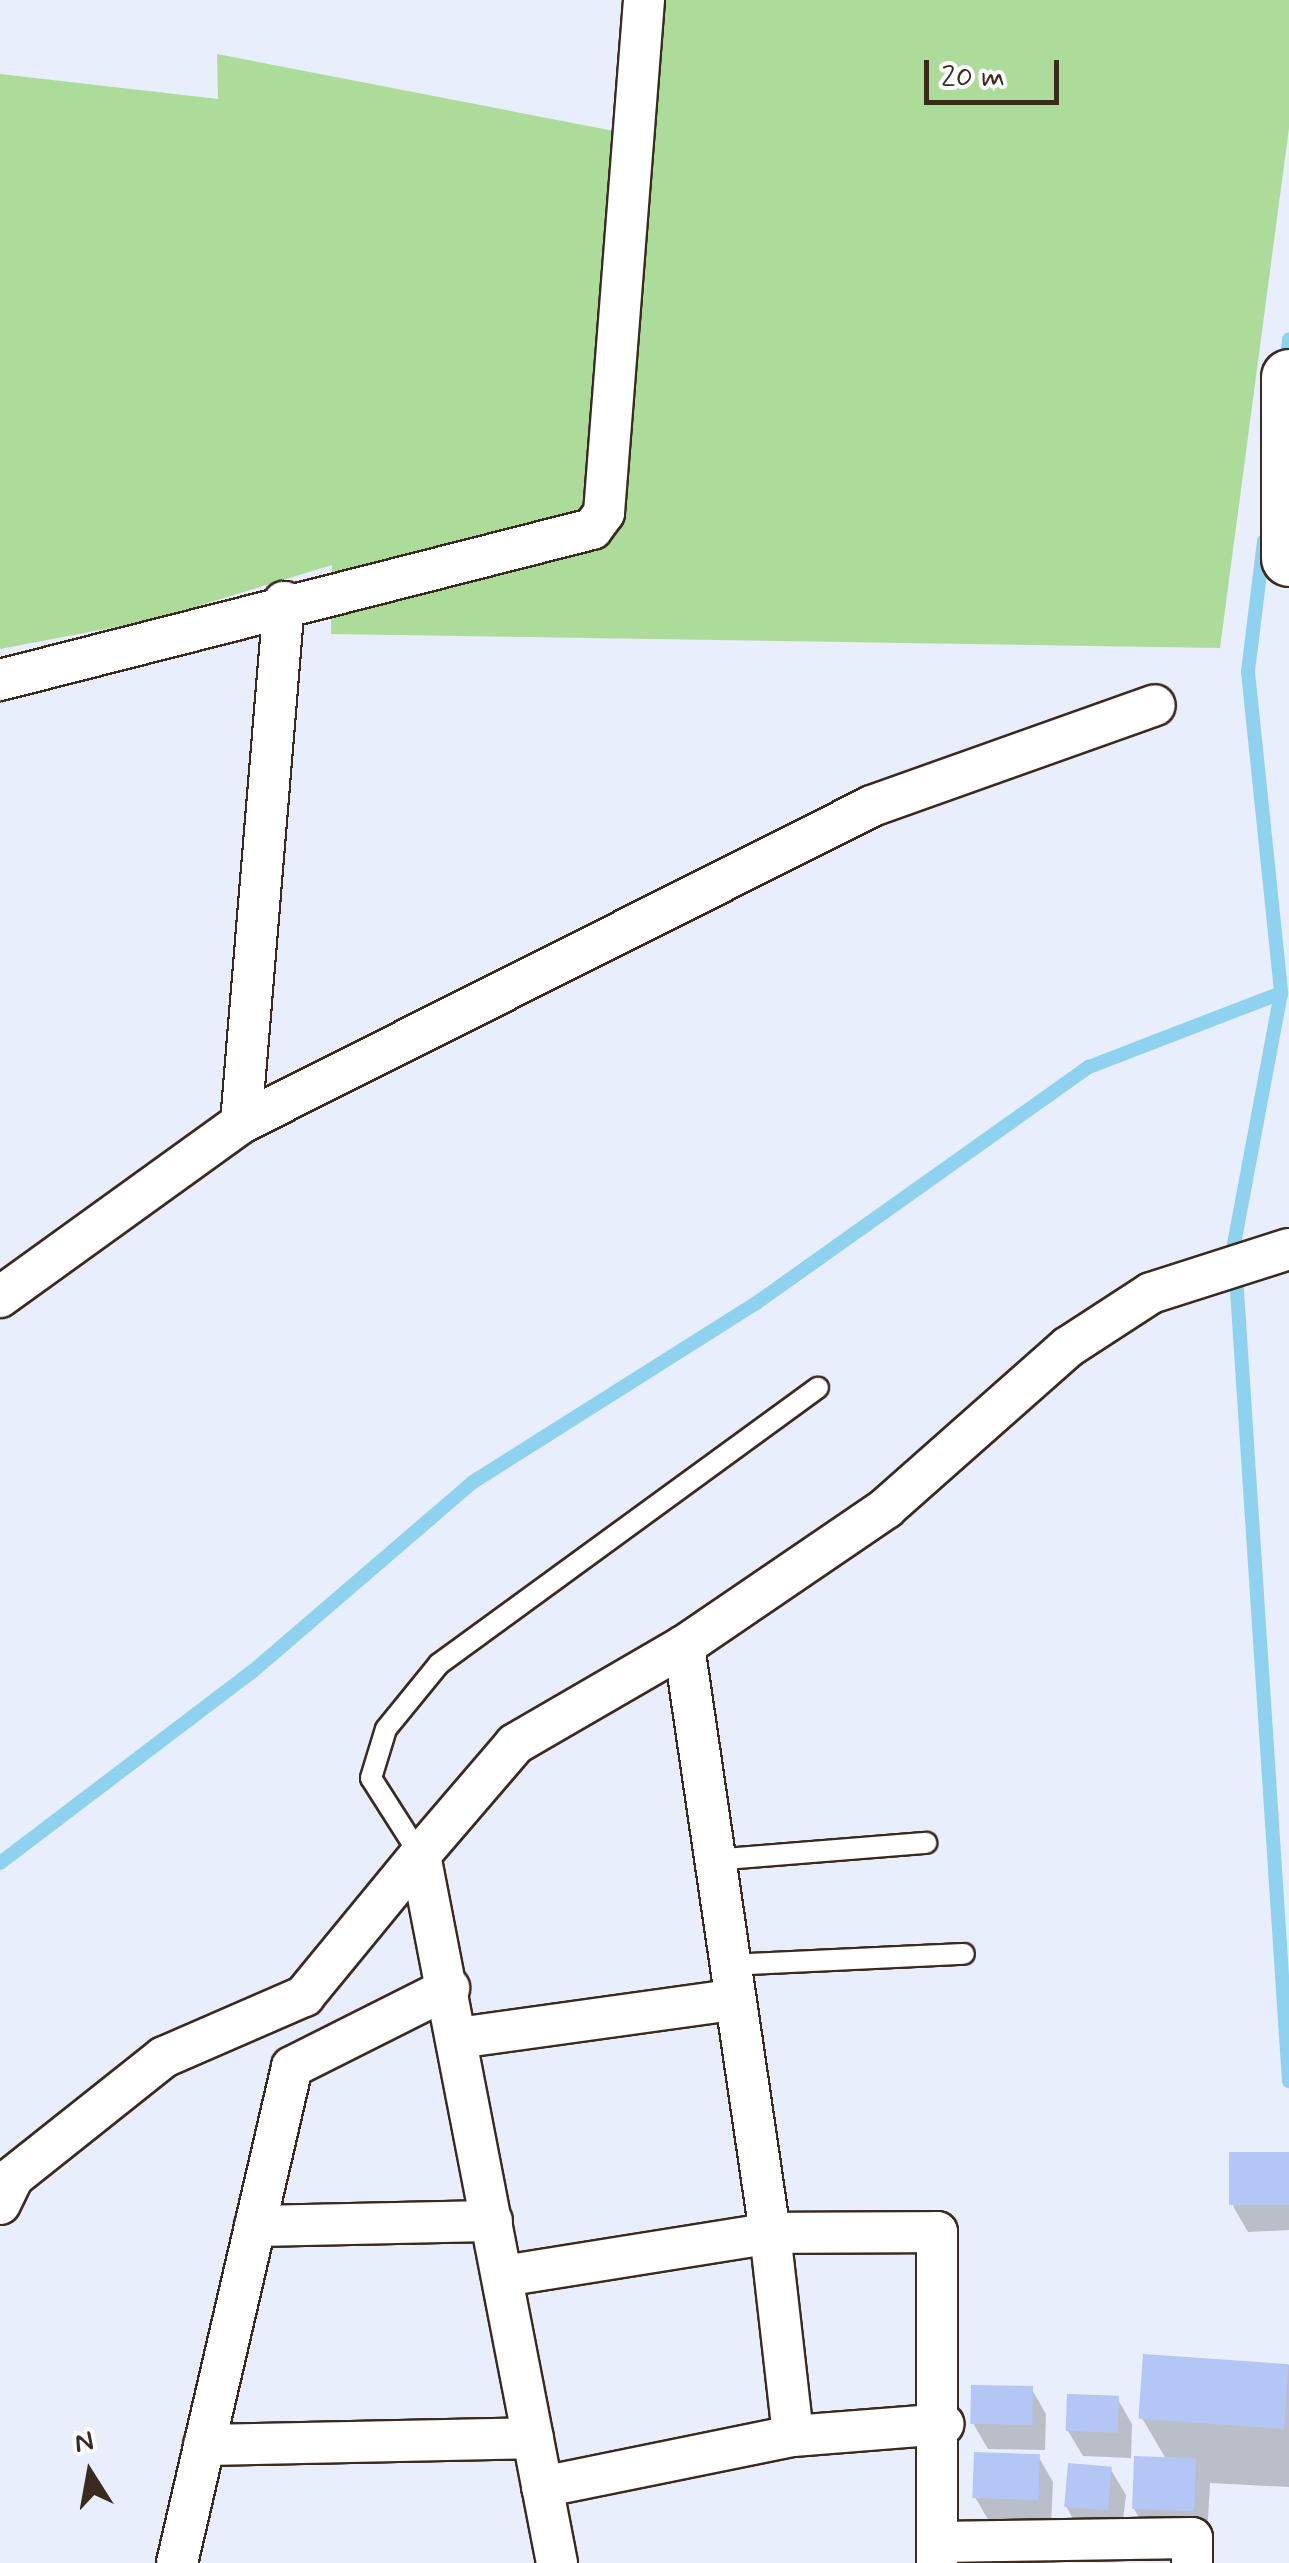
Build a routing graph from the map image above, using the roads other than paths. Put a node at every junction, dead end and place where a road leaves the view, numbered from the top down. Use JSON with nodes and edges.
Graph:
{"nodes":[{"id":1,"x":644,"y":0,"type":"edge"},
{"id":2,"x":1289,"y":377,"type":"edge"},
{"id":3,"x":1289,"y":558,"type":"edge"},
{"id":4,"x":284,"y":602,"type":"junction"},
{"id":5,"x":0,"y":680,"type":"edge"},
{"id":6,"x":1155,"y":705,"type":"dead end"},
{"id":7,"x":241,"y":1123,"type":"junction"},
{"id":8,"x":1289,"y":1249,"type":"edge"},
{"id":9,"x":0,"y":1297,"type":"edge"},
{"id":10,"x":818,"y":1388,"type":"dead end"},
{"id":11,"x":684,"y":1646,"type":"junction"},
{"id":12,"x":926,"y":1844,"type":"dead end"},
{"id":13,"x":420,"y":1855,"type":"junction"},
{"id":14,"x":713,"y":1860,"type":"junction"},
{"id":15,"x":964,"y":1954,"type":"dead end"},
{"id":16,"x":730,"y":1982,"type":"junction"},
{"id":17,"x":448,"y":1988,"type":"junction"},
{"id":18,"x":458,"y":2038,"type":"junction"},
{"id":19,"x":0,"y":2204,"type":"edge"},
{"id":20,"x":492,"y":2221,"type":"junction"},
{"id":21,"x":256,"y":2226,"type":"junction"},
{"id":22,"x":770,"y":2232,"type":"junction"},
{"id":23,"x":502,"y":2276,"type":"junction"},
{"id":24,"x":944,"y":2424,"type":"junction"},
{"id":25,"x":793,"y":2436,"type":"junction"},
{"id":26,"x":533,"y":2438,"type":"junction"},
{"id":27,"x":204,"y":2445,"type":"junction"},
{"id":28,"x":542,"y":2486,"type":"junction"},
{"id":29,"x":938,"y":2552,"type":"edge"},
{"id":30,"x":177,"y":2563,"type":"edge"},
{"id":31,"x":556,"y":2563,"type":"edge"},
{"id":32,"x":1192,"y":2563,"type":"edge"}],
"edges":[{"from":1,"to":4,"type":"street"},
{"from":2,"to":3,"type":"street"},
{"from":4,"to":5,"type":"street"},
{"from":4,"to":7,"type":"street"},
{"from":6,"to":7,"type":"street"},
{"from":7,"to":9,"type":"street"},
{"from":8,"to":11,"type":"street"},
{"from":10,"to":13,"type":"lane"},
{"from":11,"to":13,"type":"street"},
{"from":11,"to":14,"type":"street"},
{"from":12,"to":14,"type":"lane"},
{"from":13,"to":17,"type":"street"},
{"from":13,"to":19,"type":"street"},
{"from":14,"to":16,"type":"street"},
{"from":15,"to":16,"type":"lane"},
{"from":16,"to":18,"type":"street"},
{"from":16,"to":22,"type":"street"},
{"from":17,"to":18,"type":"street"},
{"from":17,"to":21,"type":"street"},
{"from":18,"to":20,"type":"street"},
{"from":20,"to":21,"type":"street"},
{"from":20,"to":23,"type":"street"},
{"from":21,"to":27,"type":"street"},
{"from":22,"to":23,"type":"street"},
{"from":22,"to":24,"type":"street"},
{"from":22,"to":25,"type":"street"},
{"from":23,"to":26,"type":"street"},
{"from":24,"to":25,"type":"street"},
{"from":24,"to":29,"type":"street"},
{"from":25,"to":28,"type":"street"},
{"from":26,"to":27,"type":"street"},
{"from":26,"to":28,"type":"street"},
{"from":27,"to":30,"type":"street"},
{"from":28,"to":31,"type":"street"},
{"from":29,"to":32,"type":"street"}]}
